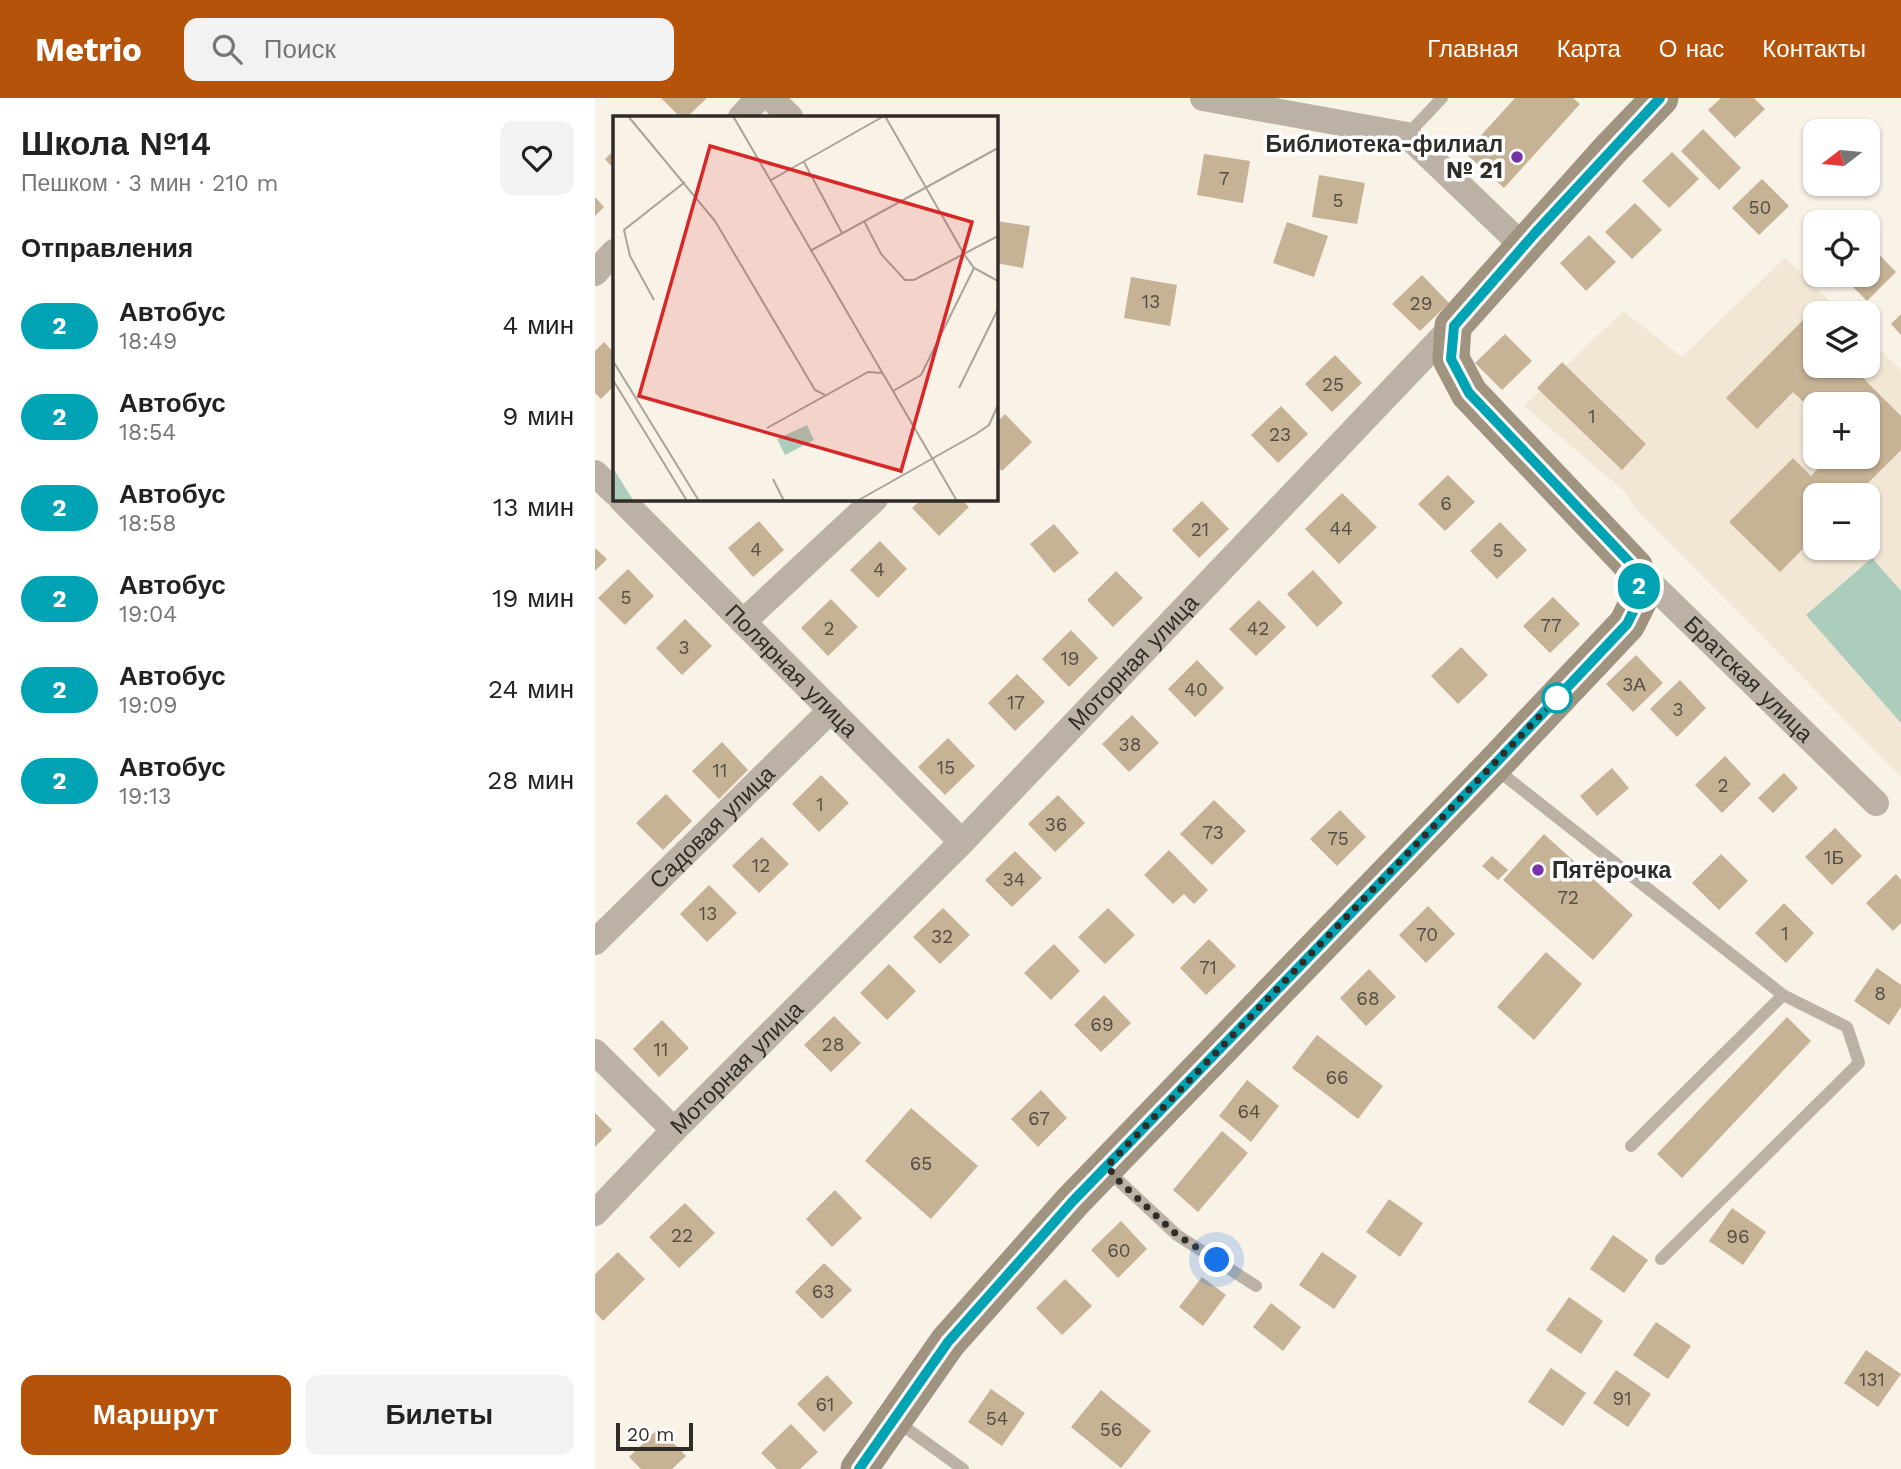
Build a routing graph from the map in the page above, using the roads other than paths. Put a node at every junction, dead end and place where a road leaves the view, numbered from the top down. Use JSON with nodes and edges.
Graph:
{"nodes":[{"id":1,"x":759,"y":98,"type":"edge"},
{"id":2,"x":771,"y":98,"type":"edge"},
{"id":3,"x":1203,"y":98,"type":"edge"},
{"id":4,"x":1442,"y":98,"type":"edge"},
{"id":5,"x":1660,"y":98,"type":"edge"},
{"id":6,"x":742,"y":116,"type":"edge"},
{"id":7,"x":789,"y":116,"type":"edge"},
{"id":8,"x":1407,"y":135,"type":"junction"},
{"id":9,"x":1523,"y":246,"type":"junction"},
{"id":10,"x":613,"y":253,"type":"edge"},
{"id":11,"x":595,"y":273,"type":"edge"},
{"id":12,"x":1454,"y":326,"type":"junction"},
{"id":13,"x":595,"y":472,"type":"edge"},
{"id":14,"x":613,"y":491,"type":"edge"},
{"id":15,"x":622,"y":500,"type":"edge"},
{"id":16,"x":874,"y":500,"type":"edge"},
{"id":17,"x":1635,"y":568,"type":"junction"},
{"id":18,"x":743,"y":622,"type":"junction"},
{"id":19,"x":831,"y":710,"type":"junction"},
{"id":20,"x":1493,"y":766,"type":"junction"},
{"id":21,"x":1876,"y":803,"type":"dead end"},
{"id":22,"x":961,"y":842,"type":"junction"},
{"id":23,"x":595,"y":942,"type":"edge"},
{"id":24,"x":1783,"y":995,"type":"junction"},
{"id":25,"x":595,"y":1052,"type":"edge"},
{"id":26,"x":674,"y":1130,"type":"junction"},
{"id":27,"x":1631,"y":1146,"type":"dead end"},
{"id":28,"x":1107,"y":1166,"type":"junction"},
{"id":29,"x":595,"y":1213,"type":"edge"},
{"id":30,"x":1661,"y":1259,"type":"dead end"},
{"id":31,"x":1256,"y":1286,"type":"dead end"},
{"id":32,"x":894,"y":1419,"type":"junction"},
{"id":33,"x":859,"y":1469,"type":"edge"},
{"id":34,"x":963,"y":1469,"type":"edge"}],
"edges":[{"from":1,"to":6,"type":"street"},
{"from":2,"to":7,"type":"street"},
{"from":3,"to":8,"type":"street"},
{"from":4,"to":8,"type":"lane"},
{"from":5,"to":9,"type":"street","name":"Моторная улица"},
{"from":8,"to":9,"type":"street"},
{"from":9,"to":12,"type":"street","name":"Моторная улица"},
{"from":10,"to":11,"type":"street"},
{"from":12,"to":17,"type":"street","name":"Братская улица"},
{"from":12,"to":22,"type":"street","name":"Моторная улица"},
{"from":13,"to":14,"type":"street"},
{"from":15,"to":18,"type":"street","name":"Полярная улица"},
{"from":16,"to":18,"type":"street"},
{"from":17,"to":20,"type":"street"},
{"from":17,"to":21,"type":"street","name":"Братская улица"},
{"from":18,"to":19,"type":"street","name":"Полярная улица"},
{"from":19,"to":22,"type":"street","name":"Полярная улица"},
{"from":19,"to":23,"type":"street","name":"Садовая улица"},
{"from":20,"to":24,"type":"lane"},
{"from":20,"to":28,"type":"street"},
{"from":22,"to":26,"type":"street","name":"Моторная улица"},
{"from":24,"to":27,"type":"lane"},
{"from":24,"to":30,"type":"lane"},
{"from":25,"to":26,"type":"street"},
{"from":26,"to":29,"type":"street","name":"Моторная улица"},
{"from":28,"to":31,"type":"lane"},
{"from":28,"to":32,"type":"street"},
{"from":32,"to":33,"type":"street"},
{"from":32,"to":34,"type":"lane"}]}
